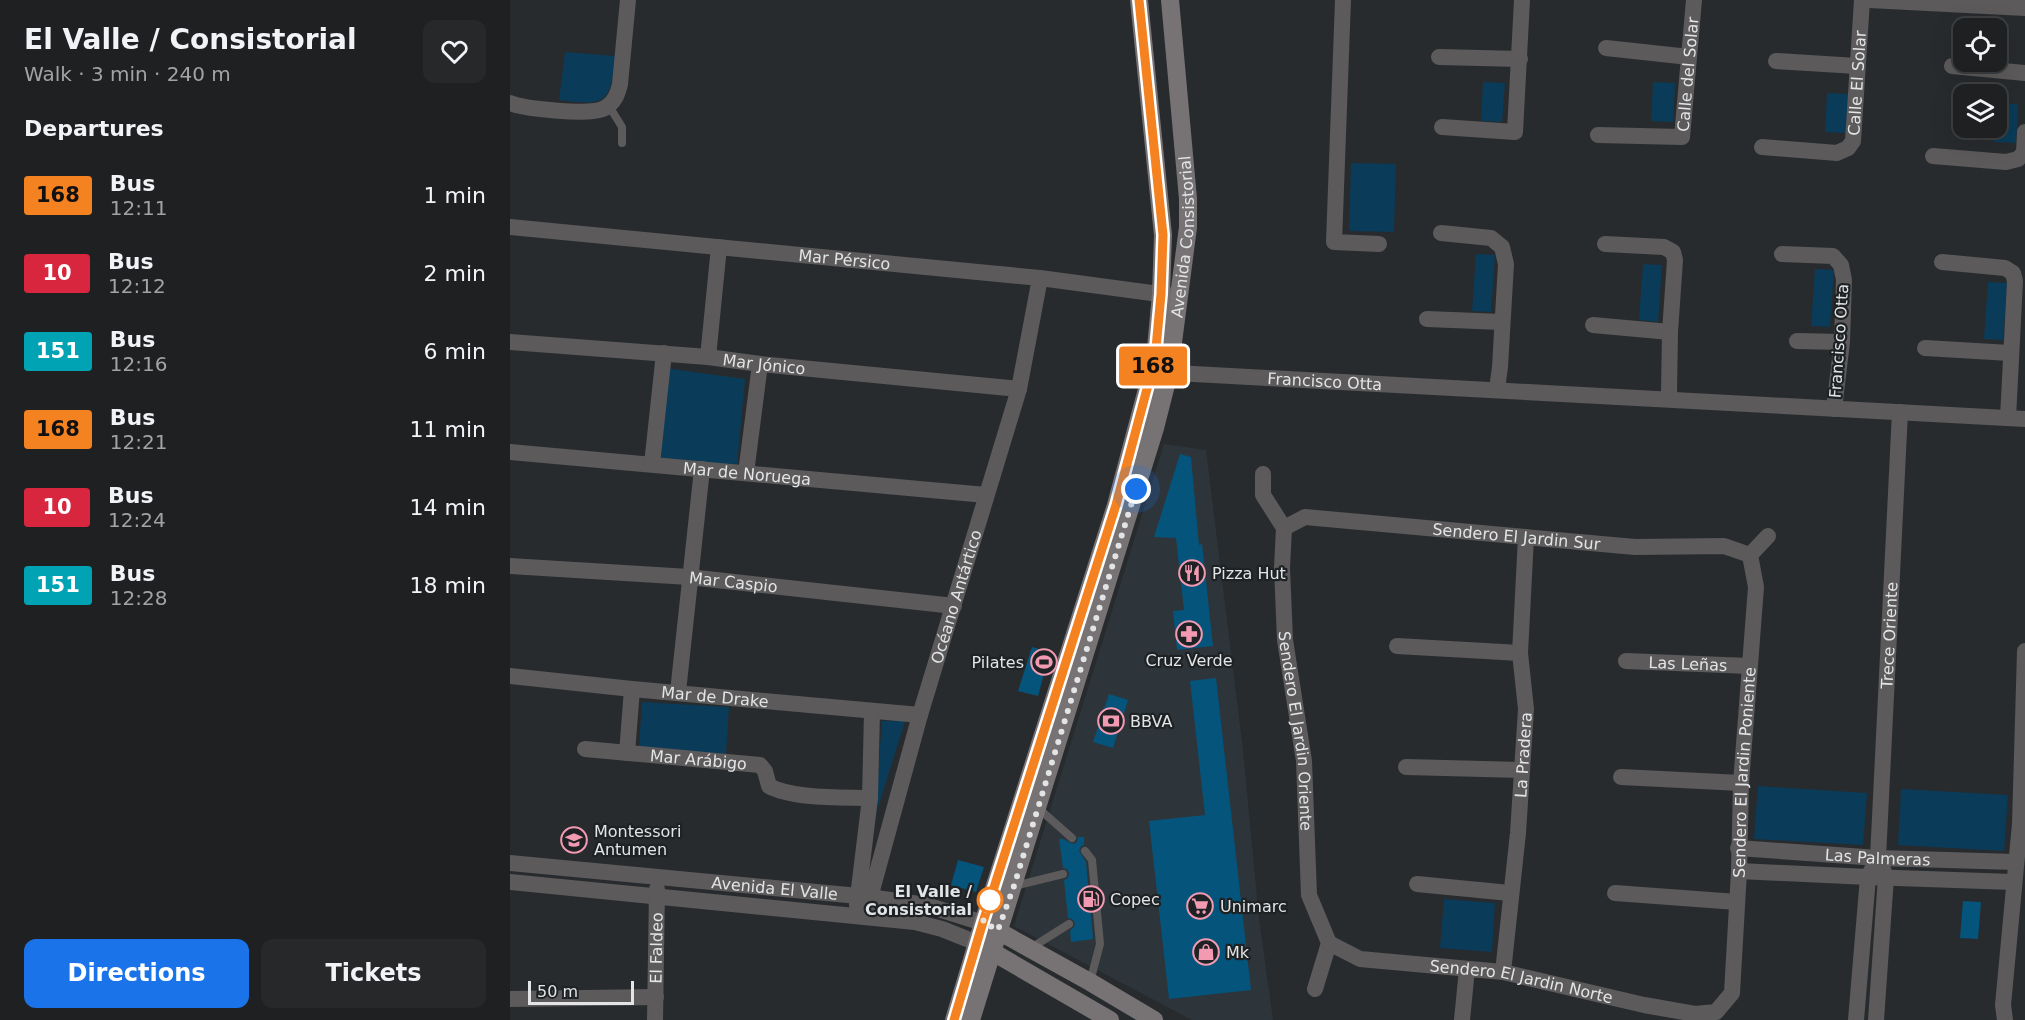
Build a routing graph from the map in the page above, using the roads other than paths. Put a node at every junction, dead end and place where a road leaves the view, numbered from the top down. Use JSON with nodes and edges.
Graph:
{"nodes":[{"id":1,"x":628,"y":0,"type":"edge"},
{"id":2,"x":1139,"y":0,"type":"edge"},
{"id":3,"x":1170,"y":0,"type":"edge"},
{"id":4,"x":1343,"y":0,"type":"edge"},
{"id":5,"x":1522,"y":0,"type":"edge"},
{"id":6,"x":1694,"y":0,"type":"edge"},
{"id":7,"x":1863,"y":0,"type":"edge"},
{"id":8,"x":1869,"y":0,"type":"edge"},
{"id":9,"x":2025,"y":8,"type":"edge"},
{"id":10,"x":1143,"y":33,"type":"junction"},
{"id":11,"x":1173,"y":37,"type":"junction"},
{"id":12,"x":1606,"y":48,"type":"dead end"},
{"id":13,"x":1439,"y":57,"type":"dead end"},
{"id":14,"x":1689,"y":57,"type":"junction"},
{"id":15,"x":1520,"y":59,"type":"junction"},
{"id":16,"x":1776,"y":61,"type":"dead end"},
{"id":17,"x":1857,"y":66,"type":"junction"},
{"id":18,"x":1952,"y":66,"type":"dead end"},
{"id":19,"x":2025,"y":73,"type":"edge"},
{"id":20,"x":510,"y":103,"type":"edge"},
{"id":21,"x":609,"y":106,"type":"junction"},
{"id":22,"x":1442,"y":127,"type":"dead end"},
{"id":23,"x":2025,"y":132,"type":"edge"},
{"id":24,"x":1598,"y":135,"type":"dead end"},
{"id":25,"x":622,"y":143,"type":"dead end"},
{"id":26,"x":1762,"y":147,"type":"dead end"},
{"id":27,"x":1933,"y":156,"type":"dead end"},
{"id":28,"x":510,"y":227,"type":"edge"},
{"id":29,"x":1441,"y":233,"type":"dead end"},
{"id":30,"x":1379,"y":244,"type":"dead end"},
{"id":31,"x":1605,"y":244,"type":"dead end"},
{"id":32,"x":719,"y":247,"type":"junction"},
{"id":33,"x":1782,"y":254,"type":"dead end"},
{"id":34,"x":1942,"y":262,"type":"dead end"},
{"id":35,"x":1040,"y":278,"type":"junction"},
{"id":36,"x":1170,"y":296,"type":"junction"},
{"id":37,"x":1427,"y":319,"type":"dead end"},
{"id":38,"x":1502,"y":321,"type":"junction"},
{"id":39,"x":1593,"y":325,"type":"dead end"},
{"id":40,"x":1670,"y":332,"type":"junction"},
{"id":41,"x":1797,"y":341,"type":"dead end"},
{"id":42,"x":510,"y":342,"type":"edge"},
{"id":43,"x":1842,"y":342,"type":"junction"},
{"id":44,"x":1924,"y":348,"type":"dead end"},
{"id":45,"x":664,"y":353,"type":"junction"},
{"id":46,"x":2010,"y":353,"type":"junction"},
{"id":47,"x":708,"y":357,"type":"junction"},
{"id":48,"x":760,"y":364,"type":"junction"},
{"id":49,"x":1160,"y":372,"type":"junction"},
{"id":50,"x":1019,"y":389,"type":"junction"},
{"id":51,"x":1497,"y":389,"type":"junction"},
{"id":52,"x":1671,"y":399,"type":"junction"},
{"id":53,"x":1834,"y":409,"type":"junction"},
{"id":54,"x":1900,"y":412,"type":"junction"},
{"id":55,"x":2017,"y":418,"type":"edge"},
{"id":56,"x":510,"y":452,"type":"edge"},
{"id":57,"x":652,"y":464,"type":"junction"},
{"id":58,"x":702,"y":469,"type":"junction"},
{"id":59,"x":746,"y":473,"type":"junction"},
{"id":60,"x":1263,"y":474,"type":"dead end"},
{"id":61,"x":986,"y":495,"type":"junction"},
{"id":62,"x":1284,"y":528,"type":"junction"},
{"id":63,"x":1768,"y":536,"type":"dead end"},
{"id":64,"x":1526,"y":537,"type":"junction"},
{"id":65,"x":1750,"y":555,"type":"junction"},
{"id":66,"x":510,"y":566,"type":"edge"},
{"id":67,"x":689,"y":577,"type":"junction"},
{"id":68,"x":954,"y":606,"type":"junction"},
{"id":69,"x":1397,"y":646,"type":"dead end"},
{"id":70,"x":2025,"y":651,"type":"edge"},
{"id":71,"x":1520,"y":653,"type":"junction"},
{"id":72,"x":1626,"y":661,"type":"dead end"},
{"id":73,"x":1749,"y":666,"type":"junction"},
{"id":74,"x":510,"y":676,"type":"edge"},
{"id":75,"x":632,"y":689,"type":"junction"},
{"id":76,"x":678,"y":692,"type":"junction"},
{"id":77,"x":873,"y":712,"type":"junction"},
{"id":78,"x":920,"y":715,"type":"junction"},
{"id":79,"x":585,"y":749,"type":"dead end"},
{"id":80,"x":627,"y":753,"type":"junction"},
{"id":81,"x":1406,"y":766,"type":"dead end"},
{"id":82,"x":1522,"y":770,"type":"junction"},
{"id":83,"x":1621,"y":777,"type":"dead end"},
{"id":84,"x":1741,"y":783,"type":"junction"},
{"id":85,"x":870,"y":798,"type":"junction"},
{"id":86,"x":1038,"y":808,"type":"junction"},
{"id":87,"x":1072,"y":838,"type":"dead end"},
{"id":88,"x":1738,"y":848,"type":"junction"},
{"id":89,"x":1085,"y":851,"type":"dead end"},
{"id":90,"x":1878,"y":858,"type":"junction"},
{"id":91,"x":2016,"y":862,"type":"junction"},
{"id":92,"x":510,"y":863,"type":"edge"},
{"id":93,"x":1739,"y":870,"type":"junction"},
{"id":94,"x":1063,"y":874,"type":"dead end"},
{"id":95,"x":657,"y":877,"type":"junction"},
{"id":96,"x":1868,"y":877,"type":"junction"},
{"id":97,"x":1886,"y":877,"type":"junction"},
{"id":98,"x":510,"y":882,"type":"edge"},
{"id":99,"x":2013,"y":882,"type":"junction"},
{"id":100,"x":1417,"y":884,"type":"dead end"},
{"id":101,"x":1014,"y":886,"type":"junction"},
{"id":102,"x":1510,"y":893,"type":"junction"},
{"id":103,"x":1615,"y":893,"type":"dead end"},
{"id":104,"x":657,"y":897,"type":"junction"},
{"id":105,"x":864,"y":897,"type":"junction"},
{"id":106,"x":1737,"y":902,"type":"junction"},
{"id":107,"x":860,"y":915,"type":"junction"},
{"id":108,"x":1069,"y":924,"type":"dead end"},
{"id":109,"x":991,"y":926,"type":"junction"},
{"id":110,"x":1329,"y":943,"type":"junction"},
{"id":111,"x":984,"y":947,"type":"junction"},
{"id":112,"x":1030,"y":948,"type":"junction"},
{"id":113,"x":1467,"y":969,"type":"junction"},
{"id":114,"x":1503,"y":972,"type":"junction"},
{"id":115,"x":1090,"y":982,"type":"junction"},
{"id":116,"x":1315,"y":990,"type":"dead end"},
{"id":117,"x":656,"y":997,"type":"junction"},
{"id":118,"x":510,"y":999,"type":"edge"},
{"id":119,"x":1716,"y":1012,"type":"joint"},
{"id":120,"x":1107,"y":1019,"type":"edge"},
{"id":121,"x":655,"y":1020,"type":"edge"},
{"id":122,"x":954,"y":1020,"type":"edge"},
{"id":123,"x":971,"y":1020,"type":"edge"},
{"id":124,"x":1154,"y":1020,"type":"edge"},
{"id":125,"x":1462,"y":1020,"type":"edge"},
{"id":126,"x":1856,"y":1020,"type":"edge"},
{"id":127,"x":1876,"y":1020,"type":"edge"},
{"id":128,"x":2005,"y":1020,"type":"edge"}],
"edges":[{"from":1,"to":21,"type":"street"},
{"from":2,"to":10,"type":"main road","name":"Avenida Consistorial"},
{"from":3,"to":11,"type":"main road","name":"Avenida Consistorial"},
{"from":4,"to":30,"type":"street"},
{"from":5,"to":15,"type":"street"},
{"from":6,"to":14,"type":"street","name":"Calle del Solar"},
{"from":7,"to":17,"type":"street","name":"Calle El Solar"},
{"from":8,"to":9,"type":"street"},
{"from":10,"to":11,"type":"main road"},
{"from":10,"to":36,"type":"main road","name":"Avenida Consistorial"},
{"from":11,"to":36,"type":"main road","name":"Avenida Consistorial"},
{"from":12,"to":14,"type":"street"},
{"from":13,"to":15,"type":"street"},
{"from":14,"to":24,"type":"street","name":"Calle del Solar"},
{"from":15,"to":22,"type":"street"},
{"from":16,"to":17,"type":"street"},
{"from":17,"to":26,"type":"street","name":"Calle El Solar"},
{"from":18,"to":19,"type":"street"},
{"from":20,"to":21,"type":"street"},
{"from":21,"to":25,"type":"lane"},
{"from":23,"to":27,"type":"street"},
{"from":28,"to":32,"type":"street","name":"Mar Pérsico"},
{"from":29,"to":38,"type":"street"},
{"from":31,"to":40,"type":"street"},
{"from":32,"to":35,"type":"street","name":"Mar Pérsico"},
{"from":32,"to":47,"type":"street"},
{"from":33,"to":43,"type":"street","name":"Francisco Otta"},
{"from":34,"to":46,"type":"street","name":"Francisco Otta"},
{"from":35,"to":36,"type":"street","name":"Mar Pérsico"},
{"from":35,"to":50,"type":"street","name":"Océano Antártico"},
{"from":36,"to":49,"type":"main road","name":"Avenida Consistorial"},
{"from":37,"to":38,"type":"street"},
{"from":38,"to":51,"type":"street"},
{"from":39,"to":40,"type":"street"},
{"from":40,"to":52,"type":"street"},
{"from":41,"to":43,"type":"street"},
{"from":42,"to":45,"type":"street","name":"Mar Jónico"},
{"from":43,"to":53,"type":"street","name":"Francisco Otta"},
{"from":44,"to":46,"type":"street"},
{"from":45,"to":47,"type":"street","name":"Mar Jónico"},
{"from":45,"to":57,"type":"street"},
{"from":46,"to":55,"type":"street","name":"Francisco Otta"},
{"from":47,"to":48,"type":"street","name":"Mar Jónico"},
{"from":48,"to":50,"type":"street","name":"Mar Jónico"},
{"from":48,"to":59,"type":"street"},
{"from":49,"to":51,"type":"street","name":"Francisco Otta"},
{"from":49,"to":86,"type":"main road","name":"Avenida Consistorial"},
{"from":49,"to":109,"type":"main road","name":"Avenida Consistorial"},
{"from":50,"to":61,"type":"street","name":"Océano Antártico"},
{"from":51,"to":52,"type":"street","name":"Francisco Otta"},
{"from":52,"to":53,"type":"street","name":"Francisco Otta"},
{"from":53,"to":54,"type":"street","name":"Francisco Otta"},
{"from":54,"to":55,"type":"street","name":"Francisco Otta"},
{"from":54,"to":90,"type":"street","name":"Trece Oriente"},
{"from":56,"to":57,"type":"street","name":"Mar de Noruega"},
{"from":57,"to":58,"type":"street","name":"Mar de Noruega"},
{"from":58,"to":59,"type":"street","name":"Mar de Noruega"},
{"from":58,"to":67,"type":"street"},
{"from":59,"to":61,"type":"street","name":"Mar de Noruega"},
{"from":60,"to":62,"type":"street"},
{"from":61,"to":68,"type":"street","name":"Océano Antártico"},
{"from":62,"to":64,"type":"street","name":"Sendero El Jardin Sur"},
{"from":62,"to":110,"type":"street","name":"Sendero El Jardin Oriente"},
{"from":63,"to":65,"type":"street"},
{"from":64,"to":65,"type":"street","name":"Sendero El Jardin Sur"},
{"from":64,"to":71,"type":"street","name":"La Pradera"},
{"from":65,"to":73,"type":"street","name":"Sendero El Jardin Poniente"},
{"from":66,"to":67,"type":"street","name":"Mar Caspio"},
{"from":67,"to":68,"type":"street","name":"Mar Caspio"},
{"from":67,"to":76,"type":"street"},
{"from":68,"to":78,"type":"street","name":"Océano Antártico"},
{"from":69,"to":71,"type":"street"},
{"from":70,"to":91,"type":"street"},
{"from":71,"to":82,"type":"street","name":"La Pradera"},
{"from":72,"to":73,"type":"street","name":"Las Leñas"},
{"from":73,"to":84,"type":"street","name":"Sendero El Jardin Poniente"},
{"from":74,"to":75,"type":"street","name":"Mar de Drake"},
{"from":75,"to":76,"type":"street","name":"Mar de Drake"},
{"from":75,"to":80,"type":"street"},
{"from":76,"to":77,"type":"street","name":"Mar de Drake"},
{"from":77,"to":78,"type":"street","name":"Mar de Drake"},
{"from":77,"to":85,"type":"street","name":"Océano Antártico"},
{"from":78,"to":105,"type":"street","name":"Océano Antártico"},
{"from":79,"to":80,"type":"street","name":"Mar Arábigo"},
{"from":80,"to":85,"type":"street","name":"Mar Arábigo"},
{"from":81,"to":82,"type":"street"},
{"from":82,"to":102,"type":"street","name":"La Pradera"},
{"from":83,"to":84,"type":"street"},
{"from":84,"to":88,"type":"street","name":"Sendero El Jardin Poniente"},
{"from":85,"to":105,"type":"street","name":"Océano Antártico"},
{"from":86,"to":87,"type":"lane"},
{"from":86,"to":101,"type":"main road","name":"Avenida Consistorial"},
{"from":88,"to":90,"type":"street","name":"Las Palmeras"},
{"from":88,"to":93,"type":"street","name":"Sendero El Jardin Poniente"},
{"from":89,"to":115,"type":"lane"},
{"from":90,"to":91,"type":"street","name":"Las Palmeras"},
{"from":90,"to":96,"type":"street","name":"Trece Oriente"},
{"from":90,"to":97,"type":"street","name":"Trece Oriente"},
{"from":91,"to":99,"type":"street"},
{"from":92,"to":95,"type":"street","name":"Avenida El Valle"},
{"from":93,"to":96,"type":"street","name":"Las Palmeras"},
{"from":93,"to":106,"type":"street","name":"Sendero El Jardin Poniente"},
{"from":94,"to":101,"type":"lane"},
{"from":95,"to":104,"type":"street","name":"El Faldeo"},
{"from":95,"to":105,"type":"street","name":"Avenida El Valle"},
{"from":96,"to":97,"type":"street","name":"Las Palmeras"},
{"from":96,"to":126,"type":"street","name":"Trece Oriente"},
{"from":97,"to":99,"type":"street","name":"Las Palmeras"},
{"from":97,"to":127,"type":"street","name":"Trece Oriente"},
{"from":98,"to":104,"type":"street","name":"Avenida El Valle"},
{"from":99,"to":128,"type":"street"},
{"from":100,"to":102,"type":"street"},
{"from":101,"to":109,"type":"main road","name":"Avenida Consistorial"},
{"from":102,"to":114,"type":"street","name":"La Pradera"},
{"from":103,"to":106,"type":"street"},
{"from":104,"to":107,"type":"street","name":"Avenida El Valle"},
{"from":104,"to":117,"type":"street","name":"El Faldeo"},
{"from":105,"to":107,"type":"street","name":"Océano Antártico"},
{"from":105,"to":109,"type":"street","name":"Avenida El Valle"},
{"from":106,"to":119,"type":"street","name":"Sendero El Jardin Poniente"},
{"from":107,"to":111,"type":"street","name":"Avenida El Valle"},
{"from":108,"to":112,"type":"lane"},
{"from":109,"to":111,"type":"main road","name":"Avenida Consistorial"},
{"from":109,"to":112,"type":"main road","name":"Avenida El Valle"},
{"from":110,"to":113,"type":"street","name":"Sendero El Jardin Norte"},
{"from":110,"to":116,"type":"street"},
{"from":111,"to":120,"type":"main road","name":"Avenida El Valle"},
{"from":111,"to":122,"type":"main road","name":"Avenida Consistorial"},
{"from":111,"to":123,"type":"main road","name":"Avenida Consistorial"},
{"from":112,"to":115,"type":"main road","name":"Avenida El Valle"},
{"from":113,"to":114,"type":"street","name":"Sendero El Jardin Norte"},
{"from":113,"to":125,"type":"street"},
{"from":114,"to":119,"type":"street","name":"Sendero El Jardin Norte"},
{"from":115,"to":124,"type":"main road","name":"Avenida El Valle"},
{"from":117,"to":118,"type":"street"},
{"from":117,"to":121,"type":"street","name":"El Faldeo"}]}
